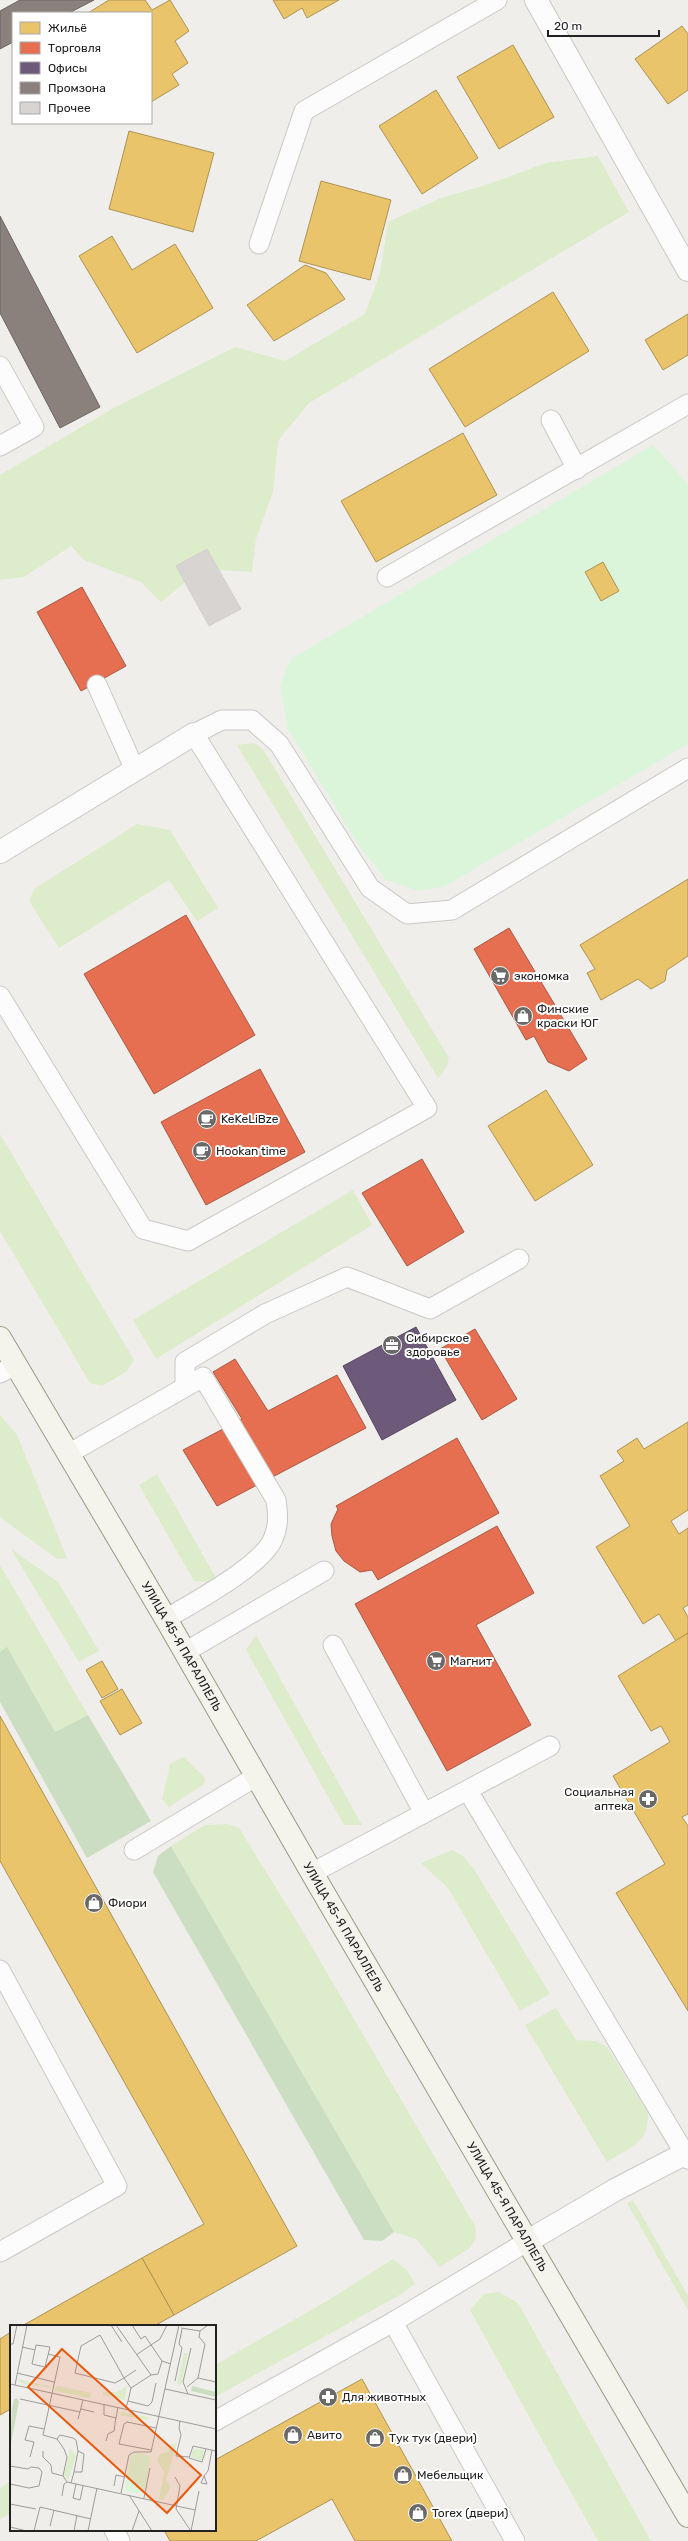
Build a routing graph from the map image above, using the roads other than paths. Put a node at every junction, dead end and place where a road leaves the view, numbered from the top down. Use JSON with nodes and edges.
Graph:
{"nodes":[{"id":1,"x":497,"y":0,"type":"edge"},
{"id":2,"x":536,"y":0,"type":"edge"},
{"id":3,"x":259,"y":244,"type":"dead end"},
{"id":4,"x":688,"y":270,"type":"edge"},
{"id":5,"x":0,"y":366,"type":"edge"},
{"id":6,"x":688,"y":404,"type":"edge"},
{"id":7,"x":551,"y":420,"type":"dead end"},
{"id":8,"x":0,"y":446,"type":"edge"},
{"id":9,"x":577,"y":470,"type":"junction"},
{"id":10,"x":387,"y":577,"type":"dead end"},
{"id":11,"x":97,"y":685,"type":"dead end"},
{"id":12,"x":194,"y":734,"type":"junction"},
{"id":13,"x":688,"y":768,"type":"edge"},
{"id":14,"x":135,"y":770,"type":"junction"},
{"id":15,"x":0,"y":852,"type":"edge"},
{"id":16,"x":0,"y":996,"type":"edge"},
{"id":17,"x":519,"y":1259,"type":"dead end"},
{"id":18,"x":0,"y":1338,"type":"edge"},
{"id":19,"x":8,"y":1370,"type":"edge"},
{"id":20,"x":185,"y":1387,"type":"junction"},
{"id":21,"x":68,"y":1454,"type":"junction"},
{"id":22,"x":324,"y":1571,"type":"dead end"},
{"id":23,"x":166,"y":1619,"type":"junction"},
{"id":24,"x":333,"y":1645,"type":"dead end"},
{"id":25,"x":185,"y":1652,"type":"junction"},
{"id":26,"x":550,"y":1746,"type":"dead end"},
{"id":27,"x":257,"y":1776,"type":"junction"},
{"id":28,"x":468,"y":1791,"type":"junction"},
{"id":29,"x":424,"y":1813,"type":"junction"},
{"id":30,"x":134,"y":1850,"type":"dead end"},
{"id":31,"x":312,"y":1873,"type":"junction"},
{"id":32,"x":0,"y":1970,"type":"edge"},
{"id":33,"x":687,"y":2155,"type":"edge"},
{"id":34,"x":528,"y":2242,"type":"junction"},
{"id":35,"x":0,"y":2252,"type":"edge"},
{"id":36,"x":393,"y":2322,"type":"junction"},
{"id":37,"x":216,"y":2420,"type":"edge"},
{"id":38,"x":688,"y":2516,"type":"edge"},
{"id":39,"x":115,"y":2531,"type":"edge"},
{"id":40,"x":120,"y":2541,"type":"edge"},
{"id":41,"x":515,"y":2541,"type":"edge"}],
"edges":[{"from":1,"to":3,"type":"lane"},
{"from":2,"to":4,"type":"street"},
{"from":5,"to":8,"type":"lane"},
{"from":6,"to":9,"type":"lane"},
{"from":7,"to":9,"type":"lane"},
{"from":9,"to":10,"type":"lane"},
{"from":11,"to":14,"type":"lane"},
{"from":12,"to":13,"type":"lane"},
{"from":12,"to":14,"type":"street"},
{"from":12,"to":16,"type":"lane"},
{"from":14,"to":15,"type":"street"},
{"from":17,"to":20,"type":"lane"},
{"from":18,"to":19,"type":"main road","name":"УЛИЦА 45-Я ПАРАЛЛЕЛЬ"},
{"from":19,"to":21,"type":"main road","name":"УЛИЦА 45-Я ПАРАЛЛЕЛЬ"},
{"from":20,"to":21,"type":"lane"},
{"from":20,"to":23,"type":"lane"},
{"from":21,"to":23,"type":"main road","name":"УЛИЦА 45-Я ПАРАЛЛЕЛЬ"},
{"from":22,"to":25,"type":"lane"},
{"from":23,"to":25,"type":"main road","name":"УЛИЦА 45-Я ПАРАЛЛЕЛЬ"},
{"from":24,"to":29,"type":"lane"},
{"from":25,"to":27,"type":"main road","name":"УЛИЦА 45-Я ПАРАЛЛЕЛЬ"},
{"from":26,"to":28,"type":"lane"},
{"from":27,"to":30,"type":"lane"},
{"from":27,"to":31,"type":"main road","name":"УЛИЦА 45-Я ПАРАЛЛЕЛЬ"},
{"from":28,"to":29,"type":"lane"},
{"from":28,"to":33,"type":"lane"},
{"from":29,"to":31,"type":"lane"},
{"from":31,"to":34,"type":"main road","name":"УЛИЦА 45-Я ПАРАЛЛЕЛЬ"},
{"from":32,"to":35,"type":"lane"},
{"from":33,"to":34,"type":"street"},
{"from":34,"to":36,"type":"lane"},
{"from":34,"to":38,"type":"main road","name":"УЛИЦА 45-Я ПАРАЛЛЕЛЬ"},
{"from":36,"to":37,"type":"lane"},
{"from":36,"to":41,"type":"lane"},
{"from":39,"to":40,"type":"lane"}]}
